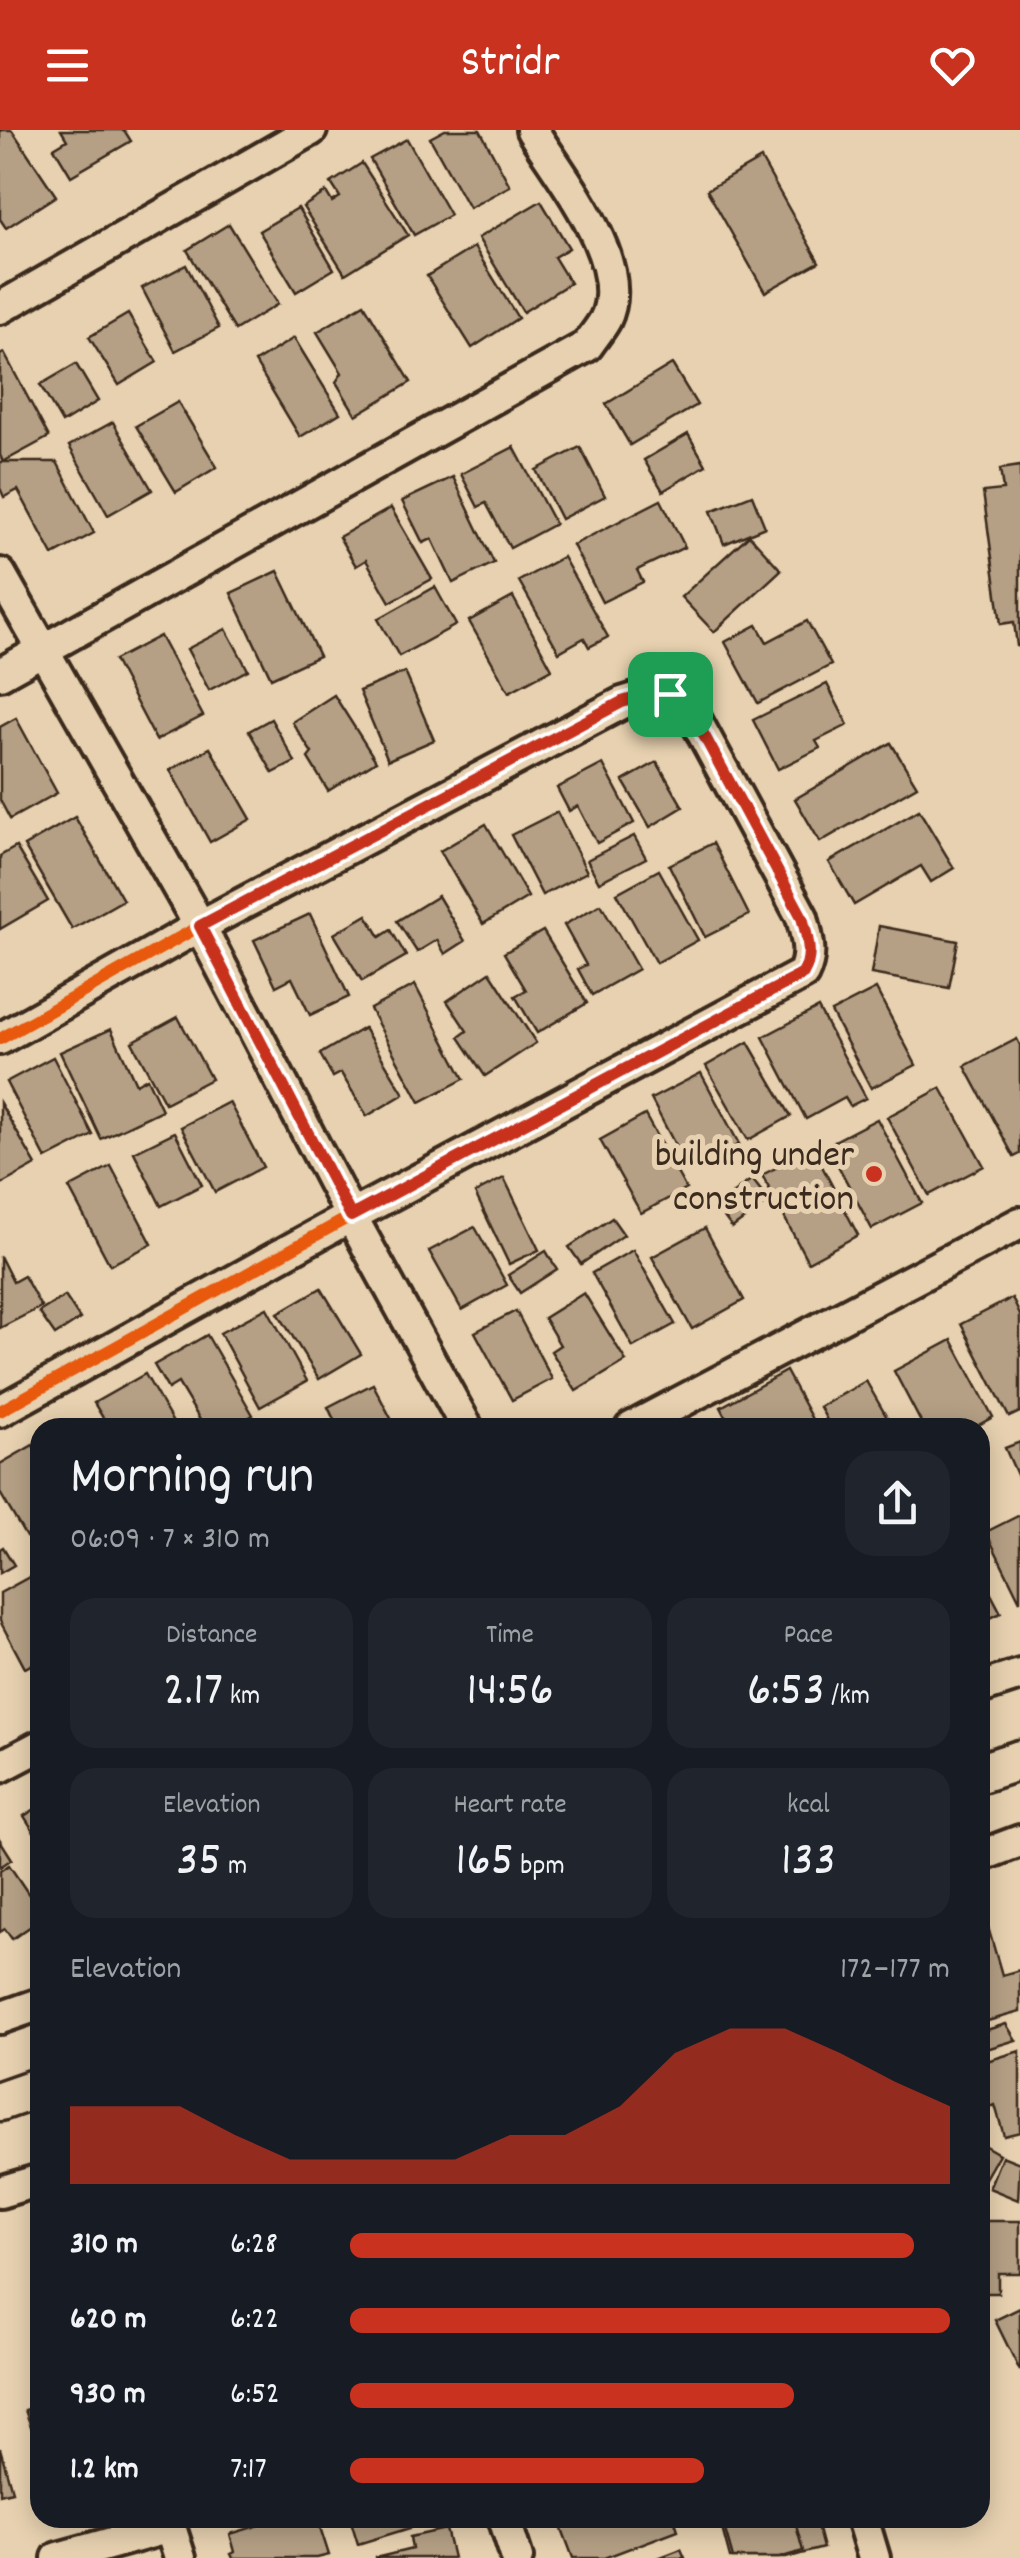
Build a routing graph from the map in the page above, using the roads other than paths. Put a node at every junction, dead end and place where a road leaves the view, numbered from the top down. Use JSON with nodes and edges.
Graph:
{"nodes":[{"id":1,"x":311,"y":130,"type":"edge"},
{"id":2,"x":532,"y":130,"type":"edge"},
{"id":3,"x":0,"y":308,"type":"edge"},
{"id":4,"x":0,"y":574,"type":"edge"},
{"id":5,"x":44,"y":650,"type":"junction"},
{"id":6,"x":0,"y":674,"type":"edge"},
{"id":7,"x":200,"y":926,"type":"junction"},
{"id":8,"x":0,"y":1039,"type":"edge"},
{"id":9,"x":351,"y":1216,"type":"junction"},
{"id":10,"x":1020,"y":1223,"type":"edge"},
{"id":11,"x":0,"y":1411,"type":"edge"},
{"id":12,"x":462,"y":1418,"type":"edge"},
{"id":13,"x":649,"y":1418,"type":"edge"},
{"id":14,"x":1020,"y":1676,"type":"edge"},
{"id":15,"x":990,"y":1685,"type":"edge"},
{"id":16,"x":30,"y":1751,"type":"edge"},
{"id":17,"x":1020,"y":1760,"type":"edge"},
{"id":18,"x":0,"y":1767,"type":"edge"},
{"id":19,"x":990,"y":1770,"type":"edge"},
{"id":20,"x":1020,"y":1841,"type":"edge"},
{"id":21,"x":990,"y":1852,"type":"edge"},
{"id":22,"x":30,"y":2008,"type":"edge"},
{"id":23,"x":0,"y":2018,"type":"edge"},
{"id":24,"x":30,"y":2090,"type":"edge"},
{"id":25,"x":0,"y":2100,"type":"edge"},
{"id":26,"x":30,"y":2183,"type":"edge"},
{"id":27,"x":0,"y":2192,"type":"edge"},
{"id":28,"x":162,"y":2528,"type":"edge"},
{"id":29,"x":182,"y":2528,"type":"edge"},
{"id":30,"x":507,"y":2528,"type":"edge"},
{"id":31,"x":865,"y":2528,"type":"edge"},
{"id":32,"x":58,"y":2558,"type":"edge"},
{"id":33,"x":180,"y":2558,"type":"edge"},
{"id":34,"x":517,"y":2558,"type":"edge"},
{"id":35,"x":874,"y":2558,"type":"edge"}],
"edges":[{"from":1,"to":3,"type":"street"},
{"from":2,"to":5,"type":"street"},
{"from":4,"to":5,"type":"street"},
{"from":5,"to":6,"type":"street"},
{"from":5,"to":7,"type":"street"},
{"from":7,"to":8,"type":"street"},
{"from":7,"to":9,"type":"street"},
{"from":7,"to":9,"type":"street"},
{"from":9,"to":11,"type":"street"},
{"from":9,"to":12,"type":"street"},
{"from":10,"to":13,"type":"street"},
{"from":14,"to":15,"type":"street"},
{"from":16,"to":18,"type":"street"},
{"from":17,"to":19,"type":"street"},
{"from":20,"to":21,"type":"street"},
{"from":22,"to":23,"type":"street"},
{"from":24,"to":25,"type":"street"},
{"from":26,"to":27,"type":"street"},
{"from":28,"to":32,"type":"street"},
{"from":29,"to":33,"type":"street"},
{"from":30,"to":34,"type":"street"},
{"from":31,"to":35,"type":"street"}]}
